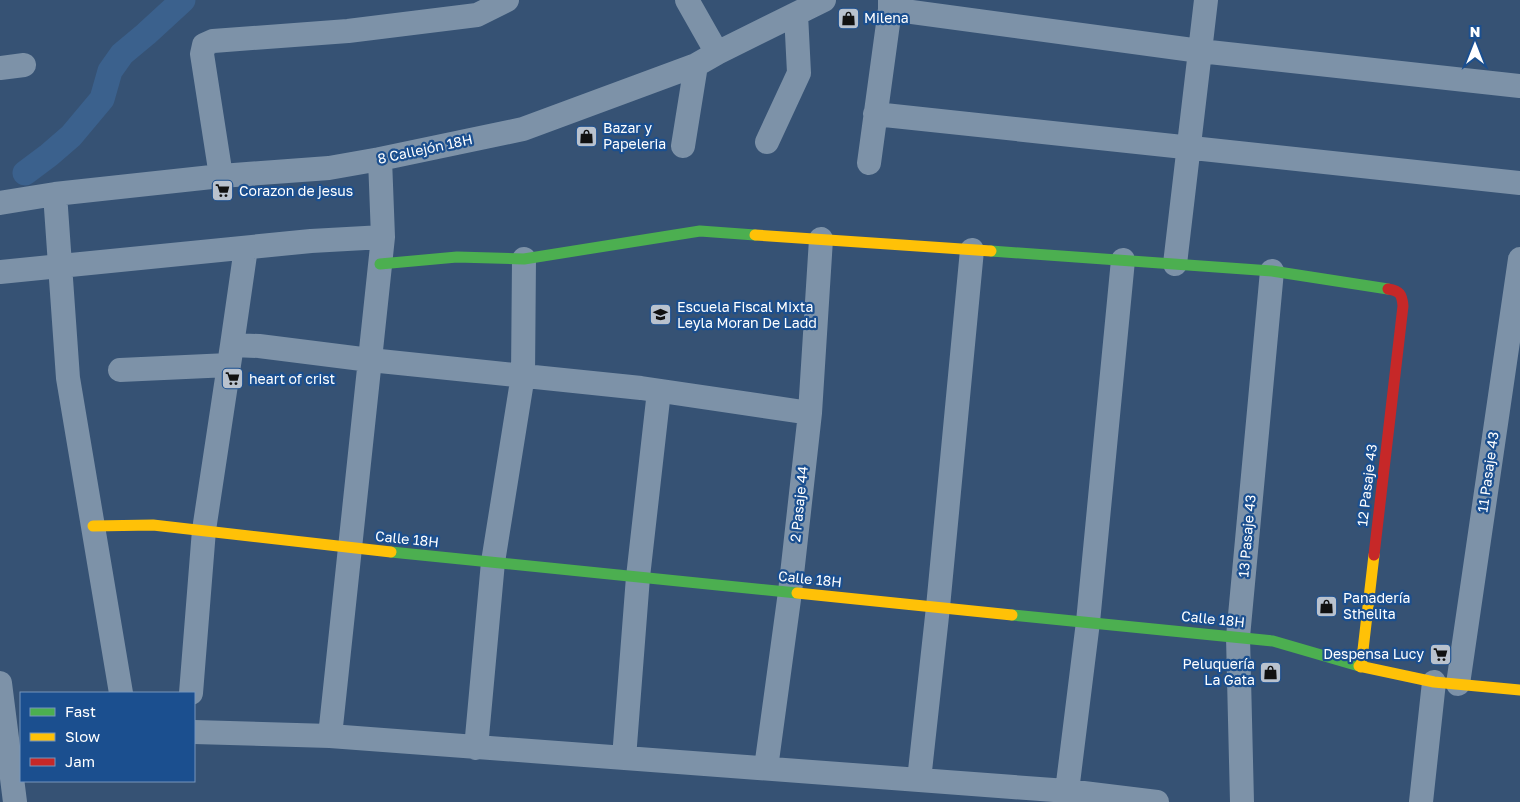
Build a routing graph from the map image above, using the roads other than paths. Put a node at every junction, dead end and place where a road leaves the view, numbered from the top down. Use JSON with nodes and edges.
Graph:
{"nodes":[{"id":1,"x":507,"y":0,"type":"edge"},
{"id":2,"x":687,"y":0,"type":"edge"},
{"id":3,"x":824,"y":0,"type":"edge"},
{"id":4,"x":1206,"y":0,"type":"edge"},
{"id":5,"x":890,"y":5,"type":"edge"},
{"id":6,"x":796,"y":14,"type":"junction"},
{"id":7,"x":1200,"y":52,"type":"junction"},
{"id":8,"x":717,"y":53,"type":"junction"},
{"id":9,"x":24,"y":65,"type":"dead end"},
{"id":10,"x":696,"y":65,"type":"junction"},
{"id":11,"x":0,"y":68,"type":"edge"},
{"id":12,"x":1520,"y":86,"type":"edge"},
{"id":13,"x":875,"y":114,"type":"junction"},
{"id":14,"x":767,"y":142,"type":"dead end"},
{"id":15,"x":683,"y":146,"type":"dead end"},
{"id":16,"x":1188,"y":148,"type":"junction"},
{"id":17,"x":380,"y":159,"type":"junction"},
{"id":18,"x":868,"y":163,"type":"dead end"},
{"id":19,"x":221,"y":176,"type":"junction"},
{"id":20,"x":1520,"y":183,"type":"edge"},
{"id":21,"x":55,"y":194,"type":"junction"},
{"id":22,"x":0,"y":203,"type":"edge"},
{"id":23,"x":383,"y":237,"type":"junction"},
{"id":24,"x":821,"y":239,"type":"junction"},
{"id":25,"x":246,"y":248,"type":"junction"},
{"id":26,"x":972,"y":250,"type":"junction"},
{"id":27,"x":524,"y":259,"type":"junction"},
{"id":28,"x":1520,"y":259,"type":"edge"},
{"id":29,"x":1123,"y":260,"type":"junction"},
{"id":30,"x":380,"y":264,"type":"junction"},
{"id":31,"x":1175,"y":264,"type":"junction"},
{"id":32,"x":60,"y":266,"type":"junction"},
{"id":33,"x":1272,"y":271,"type":"junction"},
{"id":34,"x":0,"y":272,"type":"edge"},
{"id":35,"x":1517,"y":298,"type":"edge"},
{"id":36,"x":231,"y":355,"type":"junction"},
{"id":37,"x":370,"y":360,"type":"junction"},
{"id":38,"x":120,"y":370,"type":"dead end"},
{"id":39,"x":523,"y":375,"type":"junction"},
{"id":40,"x":659,"y":391,"type":"junction"},
{"id":41,"x":810,"y":414,"type":"junction"},
{"id":42,"x":93,"y":526,"type":"junction"},
{"id":43,"x":204,"y":530,"type":"junction"},
{"id":44,"x":350,"y":548,"type":"junction"},
{"id":45,"x":492,"y":562,"type":"junction"},
{"id":46,"x":638,"y":577,"type":"junction"},
{"id":47,"x":790,"y":592,"type":"junction"},
{"id":48,"x":938,"y":607,"type":"junction"},
{"id":49,"x":1088,"y":622,"type":"junction"},
{"id":50,"x":1238,"y":637,"type":"junction"},
{"id":51,"x":1360,"y":667,"type":"junction"},
{"id":52,"x":1434,"y":682,"type":"junction"},
{"id":53,"x":1458,"y":684,"type":"junction"},
{"id":54,"x":0,"y":685,"type":"edge"},
{"id":55,"x":1520,"y":690,"type":"edge"},
{"id":56,"x":121,"y":692,"type":"edge"},
{"id":57,"x":191,"y":692,"type":"edge"},
{"id":58,"x":14,"y":730,"type":"edge"},
{"id":59,"x":195,"y":732,"type":"edge"},
{"id":60,"x":330,"y":736,"type":"junction"},
{"id":61,"x":476,"y":748,"type":"junction"},
{"id":62,"x":624,"y":758,"type":"junction"},
{"id":63,"x":766,"y":768,"type":"junction"},
{"id":64,"x":919,"y":780,"type":"junction"},
{"id":65,"x":1067,"y":791,"type":"junction"},
{"id":66,"x":15,"y":802,"type":"edge"},
{"id":67,"x":1157,"y":802,"type":"edge"},
{"id":68,"x":1242,"y":802,"type":"edge"},
{"id":69,"x":1421,"y":802,"type":"edge"}],
"edges":[{"from":1,"to":19,"type":"street"},
{"from":2,"to":8,"type":"street"},
{"from":3,"to":6,"type":"street","name":"8 Callejón 18H"},
{"from":4,"to":7,"type":"street"},
{"from":5,"to":7,"type":"street"},
{"from":5,"to":13,"type":"street"},
{"from":6,"to":8,"type":"street","name":"8 Callejón 18H"},
{"from":6,"to":14,"type":"street"},
{"from":7,"to":12,"type":"street"},
{"from":7,"to":16,"type":"street"},
{"from":8,"to":10,"type":"street","name":"8 Callejón 18H"},
{"from":9,"to":11,"type":"street"},
{"from":10,"to":15,"type":"street"},
{"from":10,"to":17,"type":"street","name":"8 Callejón 18H"},
{"from":13,"to":16,"type":"street"},
{"from":13,"to":18,"type":"street"},
{"from":16,"to":20,"type":"street"},
{"from":16,"to":31,"type":"street"},
{"from":17,"to":19,"type":"street","name":"8 Callejón 18H"},
{"from":17,"to":23,"type":"street"},
{"from":19,"to":21,"type":"street","name":"8 Callejón 18H"},
{"from":21,"to":22,"type":"street","name":"8 Callejón 18H"},
{"from":21,"to":32,"type":"street"},
{"from":23,"to":25,"type":"street"},
{"from":23,"to":30,"type":"street"},
{"from":24,"to":26,"type":"street"},
{"from":24,"to":27,"type":"street"},
{"from":24,"to":41,"type":"street","name":"2 Pasaje 44"},
{"from":25,"to":32,"type":"street"},
{"from":25,"to":36,"type":"street"},
{"from":26,"to":29,"type":"street"},
{"from":26,"to":48,"type":"street"},
{"from":27,"to":30,"type":"street"},
{"from":27,"to":39,"type":"street"},
{"from":28,"to":35,"type":"street","name":"11 Pasaje 43"},
{"from":29,"to":31,"type":"street"},
{"from":29,"to":49,"type":"street"},
{"from":30,"to":37,"type":"street"},
{"from":31,"to":33,"type":"street"},
{"from":32,"to":34,"type":"street"},
{"from":32,"to":42,"type":"street"},
{"from":33,"to":50,"type":"street","name":"13 Pasaje 43"},
{"from":33,"to":51,"type":"street","name":"12 Pasaje 43"},
{"from":35,"to":53,"type":"street","name":"11 Pasaje 43"},
{"from":36,"to":37,"type":"street"},
{"from":36,"to":38,"type":"street"},
{"from":36,"to":43,"type":"street"},
{"from":37,"to":39,"type":"street"},
{"from":37,"to":44,"type":"street"},
{"from":39,"to":40,"type":"street"},
{"from":39,"to":45,"type":"street"},
{"from":40,"to":41,"type":"street"},
{"from":40,"to":46,"type":"street"},
{"from":41,"to":47,"type":"street","name":"2 Pasaje 44"},
{"from":42,"to":43,"type":"street","name":"Calle 18H"},
{"from":42,"to":56,"type":"street"},
{"from":43,"to":44,"type":"street","name":"Calle 18H"},
{"from":43,"to":57,"type":"street"},
{"from":44,"to":45,"type":"street","name":"Calle 18H"},
{"from":44,"to":60,"type":"street"},
{"from":45,"to":46,"type":"street","name":"Calle 18H"},
{"from":45,"to":61,"type":"street"},
{"from":46,"to":47,"type":"street","name":"Calle 18H"},
{"from":46,"to":62,"type":"street"},
{"from":47,"to":48,"type":"street","name":"Calle 18H"},
{"from":47,"to":63,"type":"street","name":"2 Pasaje 44"},
{"from":48,"to":49,"type":"street","name":"Calle 18H"},
{"from":48,"to":64,"type":"street"},
{"from":49,"to":50,"type":"street","name":"Calle 18H"},
{"from":49,"to":65,"type":"street"},
{"from":50,"to":51,"type":"street","name":"Calle 18H"},
{"from":50,"to":68,"type":"street","name":"13 Pasaje 43"},
{"from":51,"to":52,"type":"street","name":"Calle 18H"},
{"from":52,"to":53,"type":"street","name":"Calle 18H"},
{"from":52,"to":69,"type":"street"},
{"from":53,"to":55,"type":"street","name":"Calle 18H"},
{"from":54,"to":58,"type":"street"},
{"from":58,"to":66,"type":"street"},
{"from":59,"to":60,"type":"street"},
{"from":60,"to":61,"type":"street"},
{"from":61,"to":62,"type":"street"},
{"from":62,"to":63,"type":"street"},
{"from":63,"to":64,"type":"street"},
{"from":64,"to":65,"type":"street"},
{"from":65,"to":67,"type":"street"}]}
